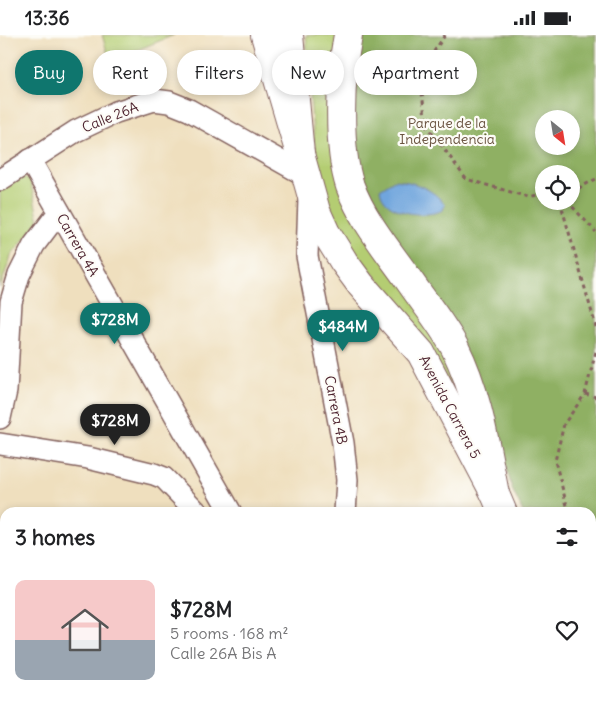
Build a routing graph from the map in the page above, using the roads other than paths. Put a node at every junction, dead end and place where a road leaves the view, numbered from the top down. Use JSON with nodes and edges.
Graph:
{"nodes":[{"id":1,"x":265,"y":35,"type":"edge"},
{"id":2,"x":289,"y":35,"type":"edge"},
{"id":3,"x":348,"y":35,"type":"edge"},
{"id":4,"x":30,"y":160,"type":"junction"},
{"id":5,"x":304,"y":173,"type":"junction"},
{"id":6,"x":0,"y":180,"type":"edge"},
{"id":7,"x":59,"y":212,"type":"junction"},
{"id":8,"x":5,"y":307,"type":"edge"},
{"id":9,"x":0,"y":418,"type":"edge"},
{"id":10,"x":0,"y":444,"type":"edge"},
{"id":11,"x":499,"y":503,"type":"edge"},
{"id":12,"x":192,"y":507,"type":"edge"},
{"id":13,"x":228,"y":507,"type":"edge"},
{"id":14,"x":346,"y":507,"type":"edge"}],
"edges":[{"from":1,"to":5,"type":"main road"},
{"from":2,"to":5,"type":"main road","name":"Avenida Carrera 5"},
{"from":3,"to":11,"type":"main road"},
{"from":4,"to":5,"type":"street","name":"Calle 26A"},
{"from":4,"to":6,"type":"street","name":"Calle 26A"},
{"from":4,"to":7,"type":"street","name":"Carrera 4A"},
{"from":5,"to":11,"type":"main road","name":"Avenida Carrera 5"},
{"from":5,"to":14,"type":"street","name":"Carrera 4B"},
{"from":7,"to":8,"type":"street"},
{"from":7,"to":13,"type":"street","name":"Carrera 4A"},
{"from":8,"to":9,"type":"street"},
{"from":10,"to":12,"type":"street"}]}
